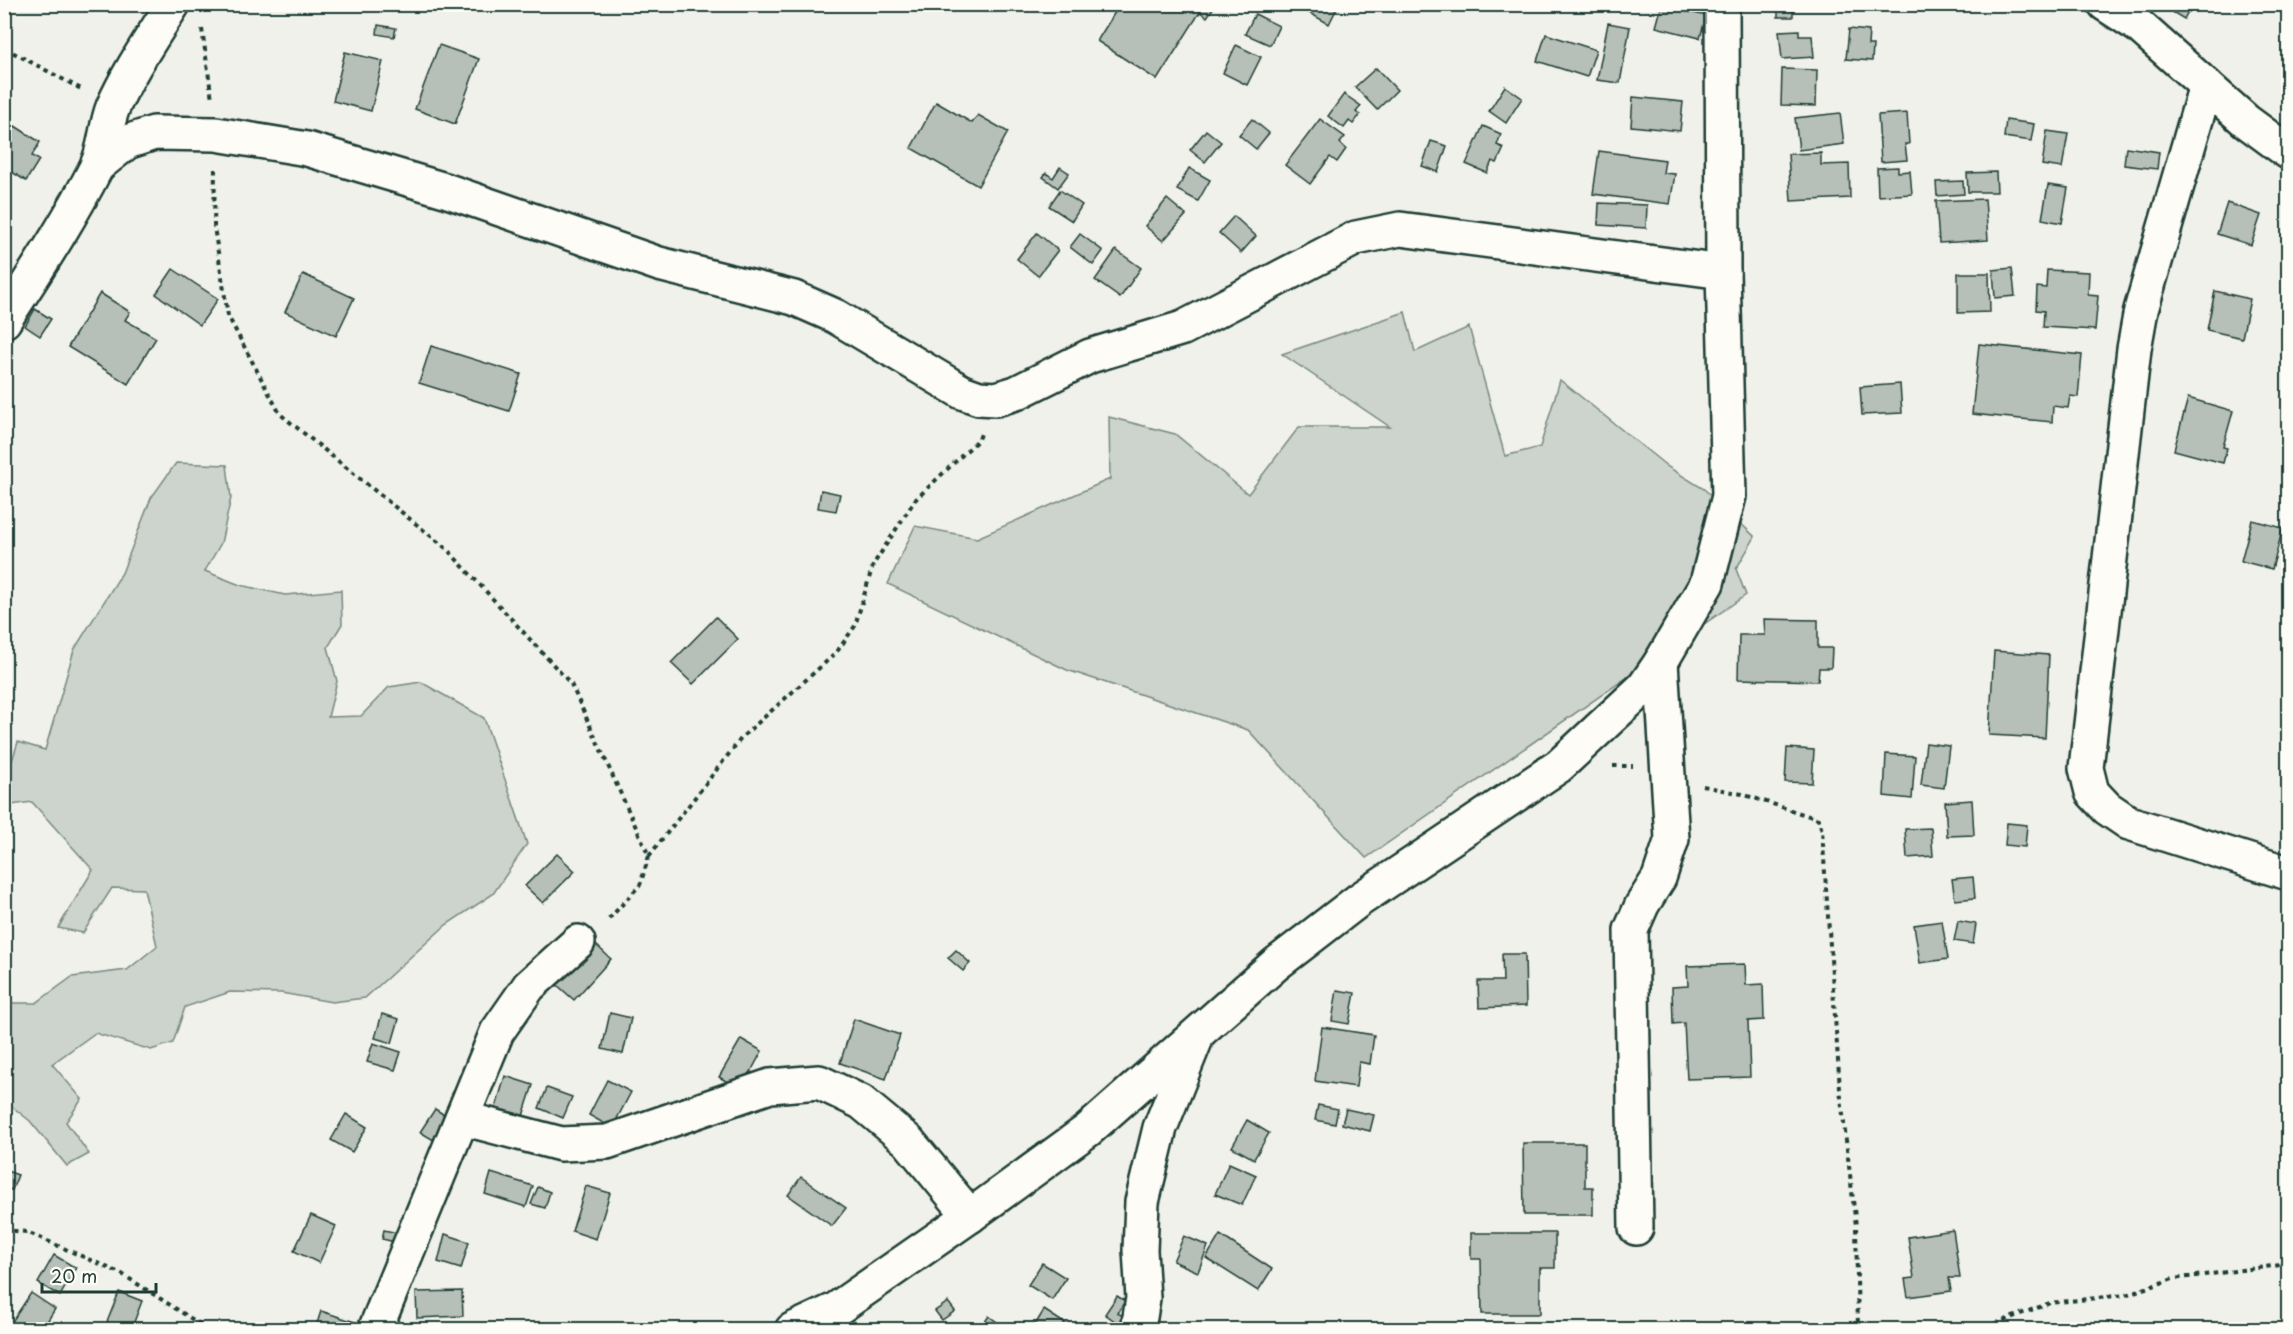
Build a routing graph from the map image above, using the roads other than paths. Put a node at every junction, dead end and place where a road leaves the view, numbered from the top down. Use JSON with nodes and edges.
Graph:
{"nodes":[{"id":1,"x":173,"y":4,"type":"edge"},
{"id":2,"x":1722,"y":4,"type":"edge"},
{"id":3,"x":2105,"y":4,"type":"edge"},
{"id":4,"x":2206,"y":85,"type":"junction"},
{"id":5,"x":2289,"y":152,"type":"edge"},
{"id":6,"x":97,"y":166,"type":"junction"},
{"id":7,"x":1723,"y":272,"type":"junction"},
{"id":8,"x":4,"y":321,"type":"edge"},
{"id":9,"x":1661,"y":662,"type":"junction"},
{"id":10,"x":2289,"y":873,"type":"edge"},
{"id":11,"x":578,"y":942,"type":"road end"},
{"id":12,"x":1197,"y":1036,"type":"junction"},
{"id":13,"x":462,"y":1118,"type":"junction"},
{"id":14,"x":970,"y":1216,"type":"junction"},
{"id":15,"x":1636,"y":1228,"type":"dead end"},
{"id":16,"x":375,"y":1329,"type":"edge"},
{"id":17,"x":792,"y":1329,"type":"edge"},
{"id":18,"x":1138,"y":1329,"type":"edge"}],
"edges":[{"from":1,"to":6,"type":"street"},
{"from":2,"to":7,"type":"street"},
{"from":3,"to":4,"type":"street"},
{"from":4,"to":5,"type":"street"},
{"from":4,"to":10,"type":"street"},
{"from":6,"to":7,"type":"street"},
{"from":6,"to":8,"type":"street"},
{"from":7,"to":9,"type":"street"},
{"from":9,"to":12,"type":"street"},
{"from":9,"to":15,"type":"street"},
{"from":11,"to":13,"type":"street"},
{"from":12,"to":14,"type":"street"},
{"from":12,"to":18,"type":"street"},
{"from":13,"to":14,"type":"street"},
{"from":13,"to":16,"type":"street"},
{"from":14,"to":17,"type":"street"}]}
